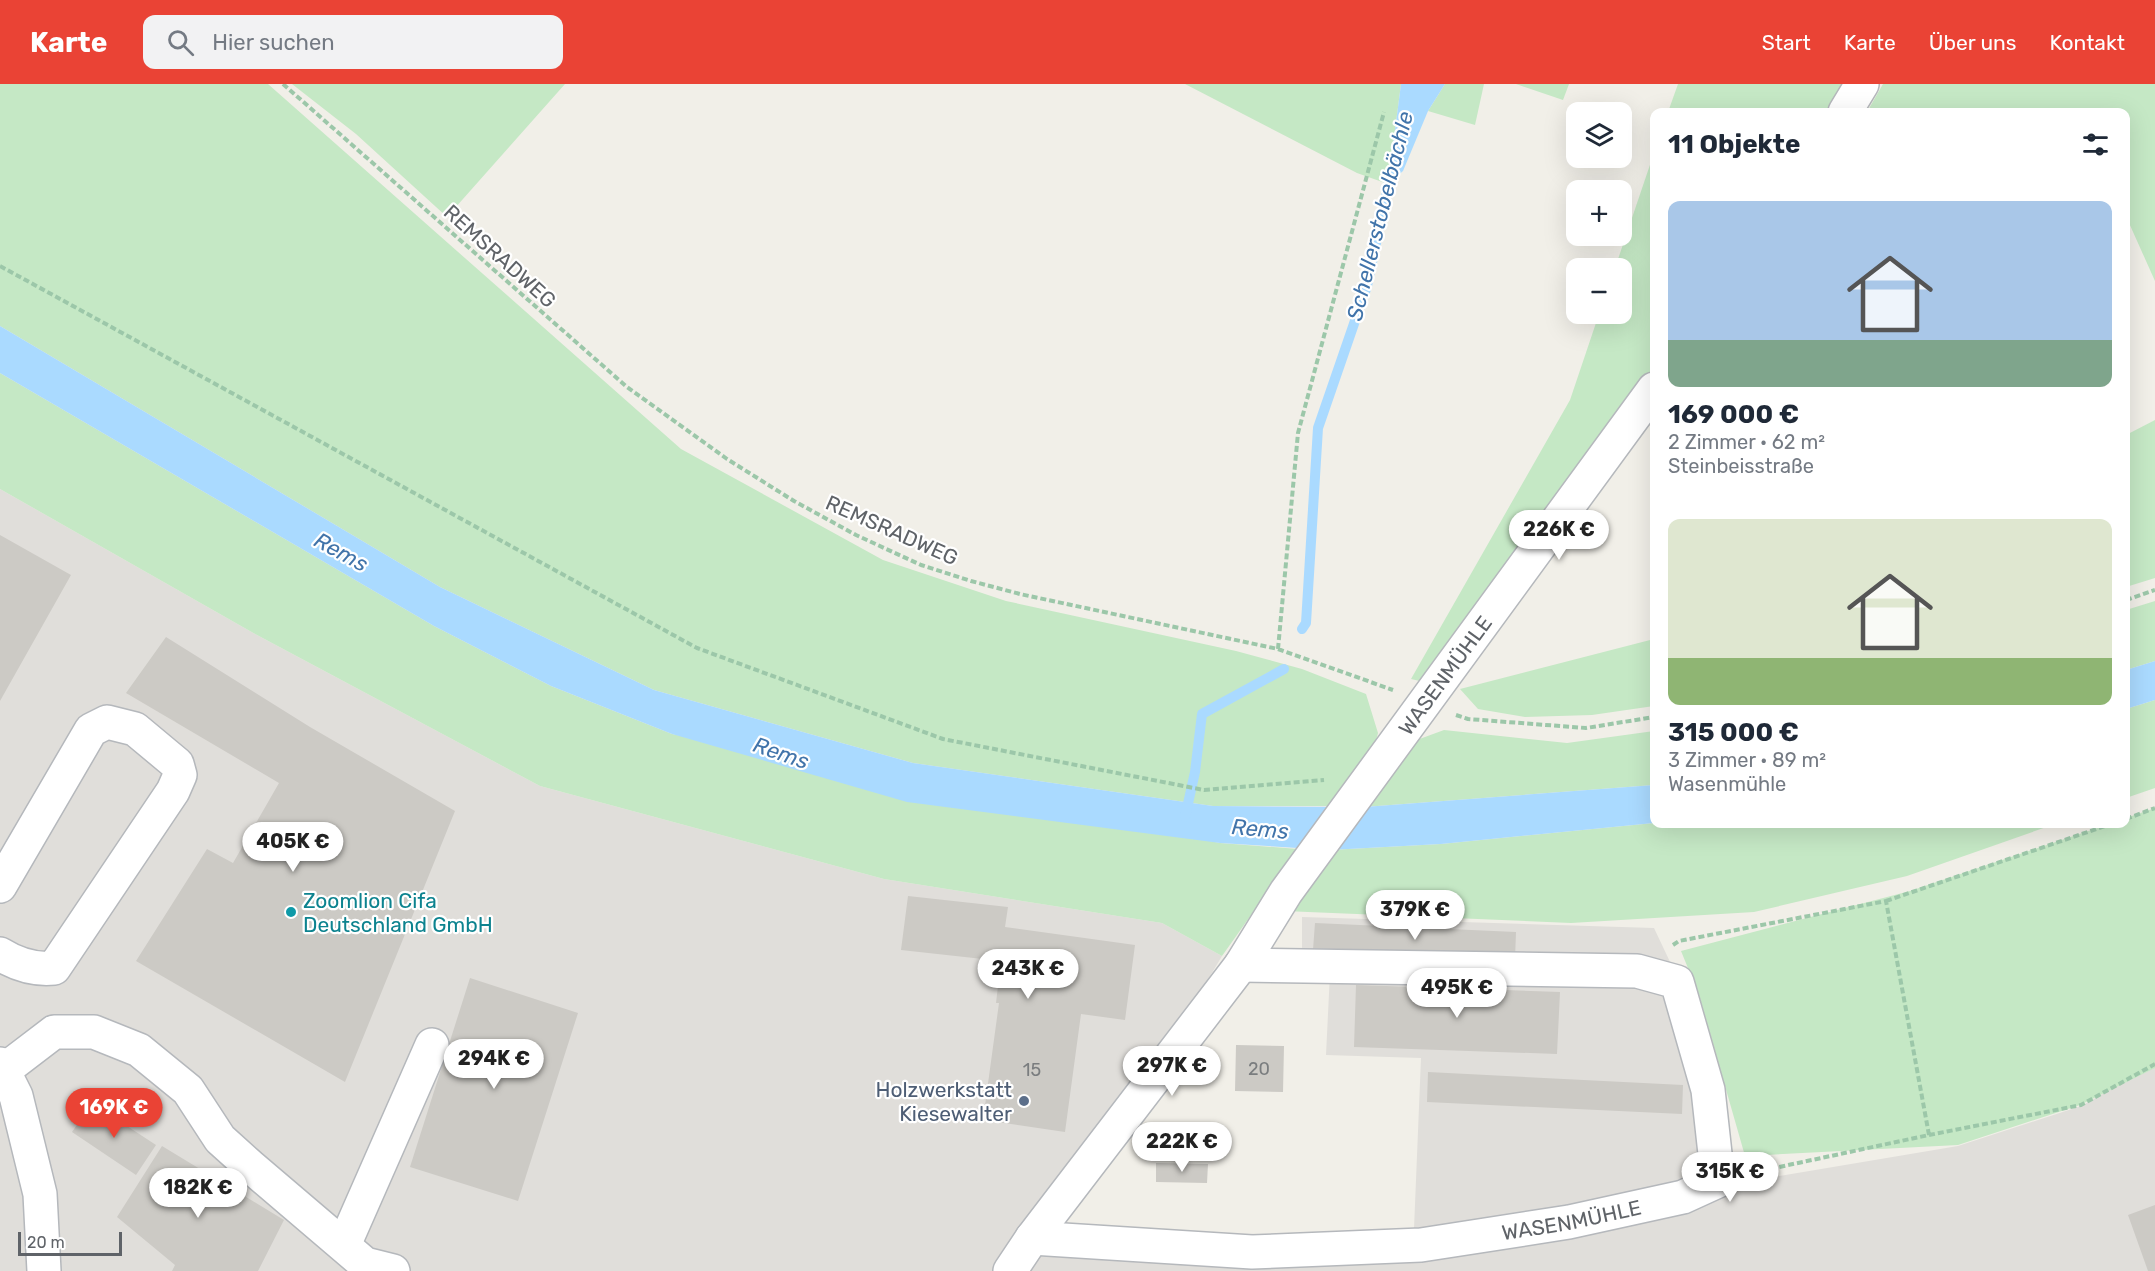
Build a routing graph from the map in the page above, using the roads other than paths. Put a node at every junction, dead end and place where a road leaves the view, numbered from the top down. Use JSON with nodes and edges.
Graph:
{"nodes":[{"id":1,"x":1862,"y":84,"type":"edge"},
{"id":2,"x":1847,"y":108,"type":"edge"},
{"id":3,"x":1650,"y":394,"type":"edge"},
{"id":4,"x":0,"y":886,"type":"edge"},
{"id":5,"x":0,"y":954,"type":"edge"},
{"id":6,"x":1240,"y":965,"type":"junction"},
{"id":7,"x":432,"y":1045,"type":"dead end"},
{"id":8,"x":2,"y":1068,"type":"edge"},
{"id":9,"x":1032,"y":1238,"type":"junction"},
{"id":10,"x":344,"y":1245,"type":"junction"},
{"id":11,"x":44,"y":1271,"type":"edge"},
{"id":12,"x":393,"y":1271,"type":"edge"},
{"id":13,"x":1010,"y":1271,"type":"edge"}],
"edges":[{"from":1,"to":2,"type":"street"},
{"from":3,"to":6,"type":"street","name":"WASENMÜHLE"},
{"from":4,"to":5,"type":"street"},
{"from":6,"to":9,"type":"street","name":"WASENMÜHLE"},
{"from":6,"to":9,"type":"street","name":"WASENMÜHLE"},
{"from":7,"to":10,"type":"street"},
{"from":8,"to":10,"type":"street"},
{"from":8,"to":11,"type":"street"},
{"from":9,"to":13,"type":"street","name":"WASENMÜHLE"},
{"from":10,"to":12,"type":"street"}]}
